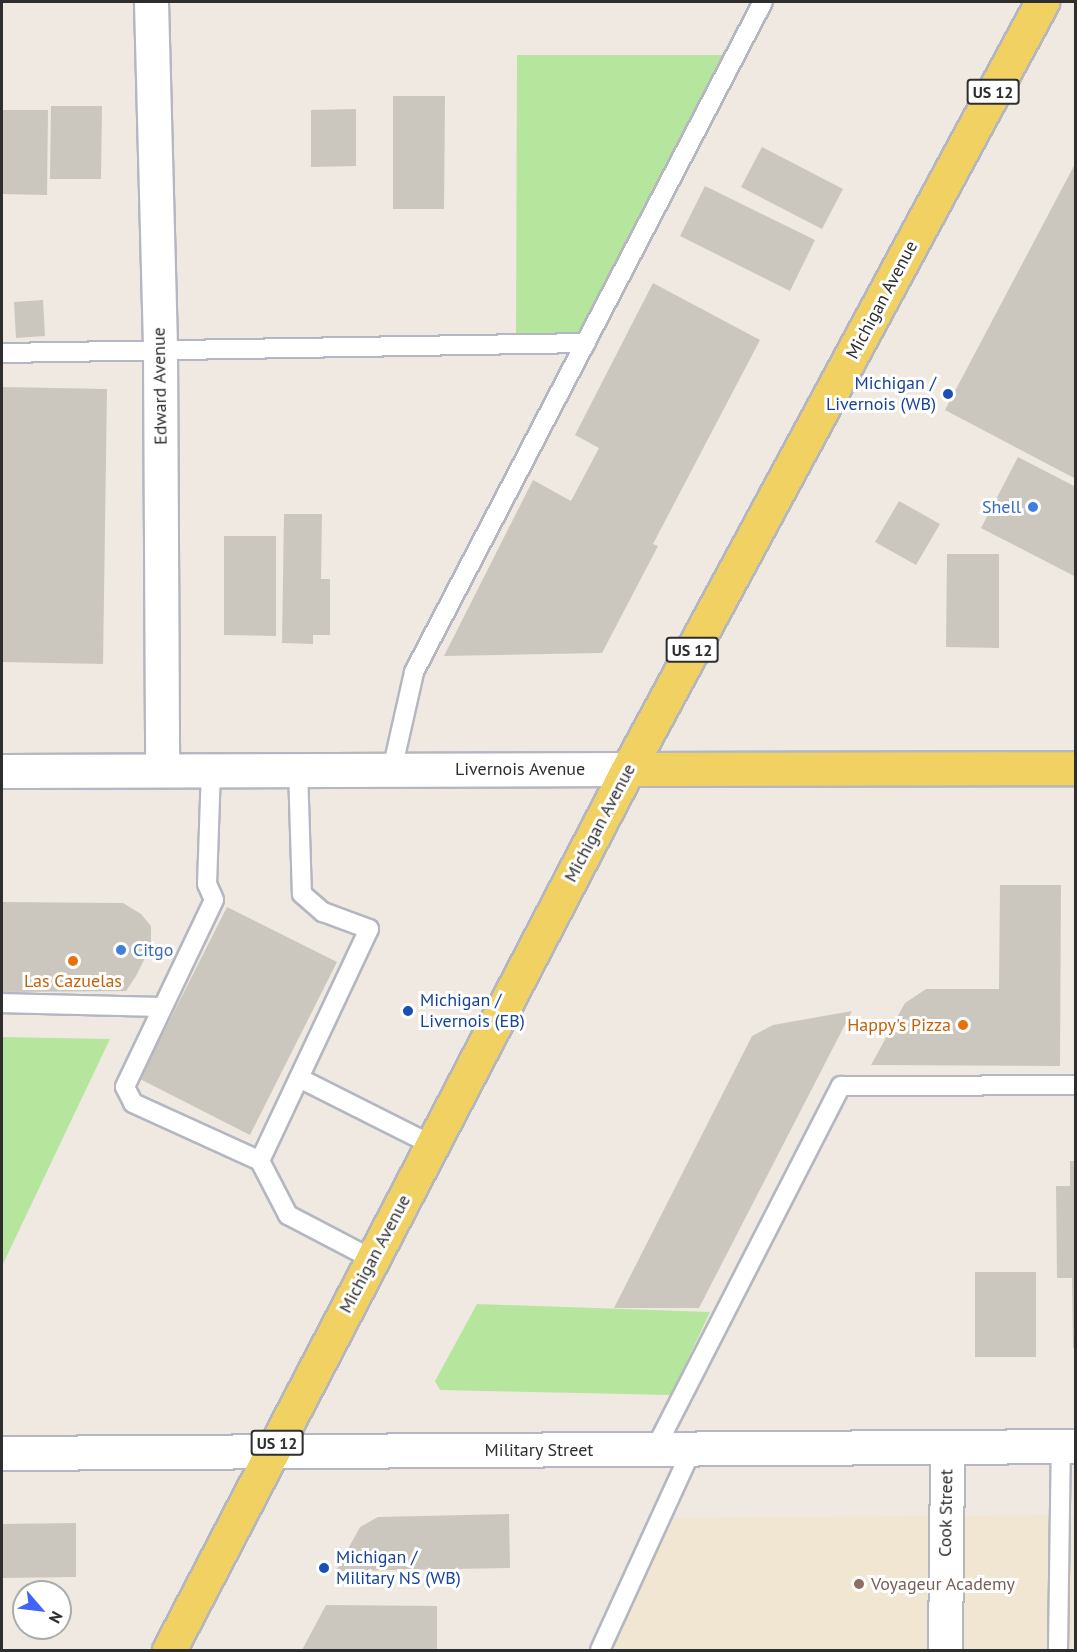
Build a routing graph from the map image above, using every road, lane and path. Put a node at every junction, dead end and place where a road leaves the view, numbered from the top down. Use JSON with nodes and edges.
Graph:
{"nodes":[{"id":1,"x":151,"y":2,"type":"edge"},
{"id":2,"x":763,"y":2,"type":"edge"},
{"id":3,"x":1042,"y":2,"type":"edge"},
{"id":4,"x":586,"y":343,"type":"junction"},
{"id":5,"x":160,"y":352,"type":"junction"},
{"id":6,"x":2,"y":353,"type":"edge"},
{"id":7,"x":1076,"y":768,"type":"edge"},
{"id":8,"x":628,"y":769,"type":"junction"},
{"id":9,"x":162,"y":770,"type":"junction"},
{"id":10,"x":211,"y":770,"type":"junction"},
{"id":11,"x":298,"y":770,"type":"junction"},
{"id":12,"x":392,"y":770,"type":"junction"},
{"id":13,"x":2,"y":771,"type":"edge"},
{"id":14,"x":2,"y":1003,"type":"edge"},
{"id":15,"x":162,"y":1007,"type":"junction"},
{"id":16,"x":299,"y":1078,"type":"junction"},
{"id":17,"x":1076,"y":1085,"type":"edge"},
{"id":18,"x":432,"y":1145,"type":"junction"},
{"id":19,"x":260,"y":1161,"type":"junction"},
{"id":20,"x":372,"y":1259,"type":"junction"},
{"id":21,"x":1068,"y":1446,"type":"edge"},
{"id":22,"x":947,"y":1447,"type":"junction"},
{"id":23,"x":655,"y":1449,"type":"junction"},
{"id":24,"x":692,"y":1449,"type":"junction"},
{"id":25,"x":272,"y":1452,"type":"junction"},
{"id":26,"x":2,"y":1453,"type":"edge"},
{"id":27,"x":1067,"y":1552,"type":"edge"},
{"id":28,"x":169,"y":1650,"type":"edge"},
{"id":29,"x":600,"y":1650,"type":"edge"},
{"id":30,"x":945,"y":1650,"type":"edge"},
{"id":31,"x":1058,"y":1650,"type":"edge"}],
"edges":[{"from":1,"to":5,"type":"street","name":"Edward Avenue"},
{"from":2,"to":4,"type":"lane"},
{"from":3,"to":8,"type":"main road","name":"Michigan Avenue","number":"US 12"},
{"from":4,"to":5,"type":"lane"},
{"from":4,"to":12,"type":"lane"},
{"from":5,"to":6,"type":"lane"},
{"from":5,"to":9,"type":"street","name":"Edward Avenue"},
{"from":7,"to":8,"type":"main road","name":"Livernois Avenue"},
{"from":8,"to":12,"type":"street","name":"Livernois Avenue"},
{"from":8,"to":18,"type":"main road","name":"Michigan Avenue","number":"US 12"},
{"from":9,"to":10,"type":"street","name":"Livernois Avenue"},
{"from":9,"to":13,"type":"street","name":"Livernois Avenue"},
{"from":10,"to":11,"type":"street","name":"Livernois Avenue"},
{"from":10,"to":15,"type":"lane"},
{"from":11,"to":12,"type":"street","name":"Livernois Avenue"},
{"from":11,"to":16,"type":"lane"},
{"from":14,"to":15,"type":"lane"},
{"from":15,"to":19,"type":"lane"},
{"from":16,"to":18,"type":"lane"},
{"from":16,"to":19,"type":"lane"},
{"from":17,"to":23,"type":"lane"},
{"from":18,"to":20,"type":"main road","name":"Michigan Avenue","number":"US 12"},
{"from":19,"to":20,"type":"lane"},
{"from":20,"to":25,"type":"main road","name":"Michigan Avenue","number":"US 12"},
{"from":21,"to":22,"type":"street","name":"Military Street"},
{"from":21,"to":27,"type":"lane"},
{"from":22,"to":24,"type":"street","name":"Military Street"},
{"from":22,"to":30,"type":"street","name":"Cook Street"},
{"from":23,"to":24,"type":"street","name":"Military Street"},
{"from":23,"to":25,"type":"street","name":"Military Street"},
{"from":24,"to":29,"type":"lane"},
{"from":25,"to":26,"type":"street","name":"Military Street"},
{"from":25,"to":28,"type":"main road","name":"Michigan Avenue","number":"US 12"},
{"from":27,"to":31,"type":"lane"}]}
